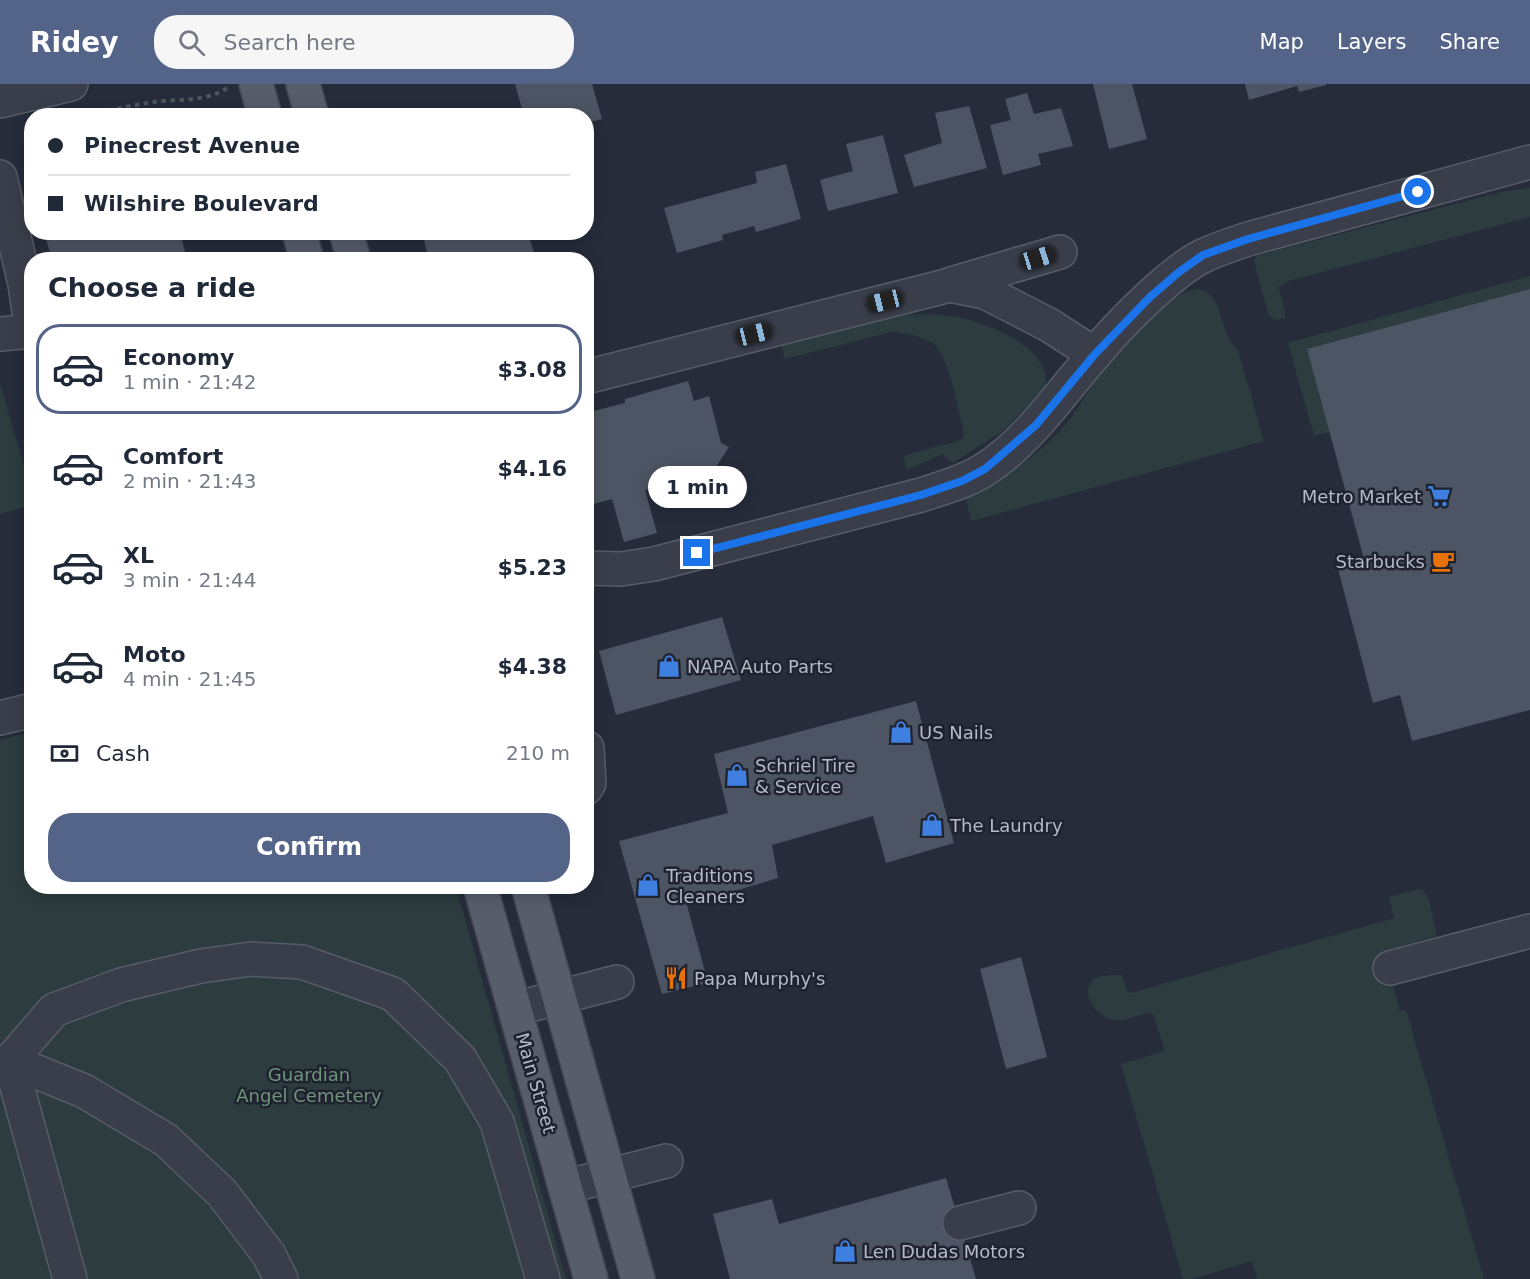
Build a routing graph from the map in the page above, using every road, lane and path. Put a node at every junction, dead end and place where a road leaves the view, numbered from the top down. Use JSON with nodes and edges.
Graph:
{"nodes":[{"id":1,"x":72,"y":84,"type":"edge"},
{"id":2,"x":303,"y":84,"type":"edge"},
{"id":3,"x":242,"y":86,"type":"edge"},
{"id":4,"x":0,"y":101,"type":"edge"},
{"id":5,"x":123,"y":108,"type":"edge"},
{"id":6,"x":259,"y":108,"type":"edge"},
{"id":7,"x":310,"y":108,"type":"edge"},
{"id":8,"x":1530,"y":162,"type":"edge"},
{"id":9,"x":0,"y":177,"type":"edge"},
{"id":10,"x":1060,"y":252,"type":"dead end"},
{"id":11,"x":24,"y":270,"type":"edge"},
{"id":12,"x":950,"y":285,"type":"junction"},
{"id":13,"x":24,"y":332,"type":"edge"},
{"id":14,"x":0,"y":334,"type":"edge"},
{"id":15,"x":1095,"y":354,"type":"junction"},
{"id":16,"x":594,"y":375,"type":"edge"},
{"id":17,"x":594,"y":568,"type":"edge"},
{"id":18,"x":24,"y":712,"type":"edge"},
{"id":19,"x":0,"y":718,"type":"edge"},
{"id":20,"x":482,"y":894,"type":"edge"},
{"id":21,"x":530,"y":894,"type":"edge"},
{"id":22,"x":1530,"y":931,"type":"edge"},
{"id":23,"x":1390,"y":968,"type":"dead end"},
{"id":24,"x":616,"y":982,"type":"dead end"},
{"id":25,"x":558,"y":997,"type":"junction"},
{"id":26,"x":515,"y":1009,"type":"junction"},
{"id":27,"x":3,"y":1064,"type":"edge"},
{"id":28,"x":666,"y":1161,"type":"dead end"},
{"id":29,"x":609,"y":1177,"type":"junction"},
{"id":30,"x":565,"y":1187,"type":"junction"},
{"id":31,"x":1019,"y":1208,"type":"dead end"},
{"id":32,"x":960,"y":1223,"type":"dead end"},
{"id":33,"x":70,"y":1279,"type":"edge"},
{"id":34,"x":281,"y":1279,"type":"edge"},
{"id":35,"x":543,"y":1279,"type":"edge"},
{"id":36,"x":591,"y":1279,"type":"edge"},
{"id":37,"x":638,"y":1279,"type":"edge"}],
"edges":[{"from":1,"to":4,"type":"street"},
{"from":2,"to":7,"type":"main road"},
{"from":3,"to":5,"type":"path"},
{"from":3,"to":6,"type":"main road"},
{"from":8,"to":15,"type":"street"},
{"from":9,"to":11,"type":"street"},
{"from":10,"to":12,"type":"street"},
{"from":12,"to":15,"type":"street"},
{"from":12,"to":16,"type":"street"},
{"from":13,"to":14,"type":"street"},
{"from":15,"to":17,"type":"street"},
{"from":18,"to":19,"type":"street"},
{"from":20,"to":26,"type":"main road","name":"Main Street"},
{"from":21,"to":25,"type":"main road"},
{"from":22,"to":23,"type":"street"},
{"from":24,"to":25,"type":"street"},
{"from":25,"to":26,"type":"street"},
{"from":25,"to":29,"type":"main road"},
{"from":26,"to":30,"type":"main road","name":"Main Street"},
{"from":27,"to":33,"type":"street"},
{"from":27,"to":34,"type":"street"},
{"from":27,"to":35,"type":"street"},
{"from":28,"to":29,"type":"street"},
{"from":29,"to":30,"type":"street"},
{"from":29,"to":37,"type":"main road"},
{"from":30,"to":36,"type":"main road","name":"Main Street"},
{"from":31,"to":32,"type":"street"}]}
